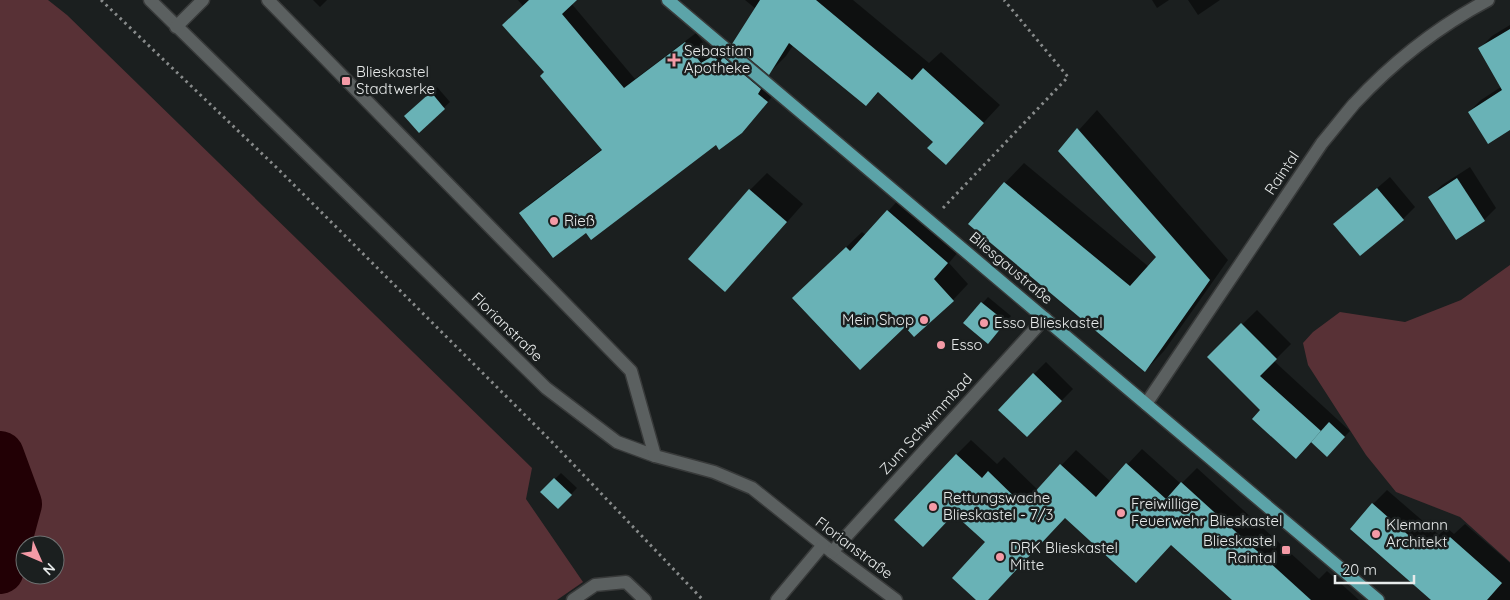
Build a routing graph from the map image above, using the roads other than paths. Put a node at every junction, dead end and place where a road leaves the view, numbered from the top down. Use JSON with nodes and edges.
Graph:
{"nodes":[{"id":1,"x":150,"y":0,"type":"edge"},
{"id":2,"x":203,"y":0,"type":"edge"},
{"id":3,"x":268,"y":0,"type":"edge"},
{"id":4,"x":668,"y":0,"type":"edge"},
{"id":5,"x":1488,"y":0,"type":"edge"},
{"id":6,"x":176,"y":27,"type":"junction"},
{"id":7,"x":1045,"y":318,"type":"junction"},
{"id":8,"x":1146,"y":404,"type":"junction"},
{"id":9,"x":655,"y":456,"type":"junction"},
{"id":10,"x":827,"y":549,"type":"junction"},
{"id":11,"x":573,"y":600,"type":"edge"},
{"id":12,"x":645,"y":600,"type":"edge"},
{"id":13,"x":776,"y":600,"type":"edge"},
{"id":14,"x":896,"y":600,"type":"edge"},
{"id":15,"x":1378,"y":600,"type":"edge"}],
"edges":[{"from":1,"to":6,"type":"street","name":"Florianstraße"},
{"from":2,"to":6,"type":"street"},
{"from":3,"to":9,"type":"street"},
{"from":4,"to":7,"type":"main road","name":"Bliesgaustraße"},
{"from":5,"to":8,"type":"street","name":"Raintal"},
{"from":6,"to":9,"type":"street","name":"Florianstraße"},
{"from":7,"to":8,"type":"main road","name":"Bliesgaustraße"},
{"from":7,"to":10,"type":"street","name":"Zum Schwimmbad"},
{"from":8,"to":15,"type":"main road","name":"Bliesgaustraße"},
{"from":9,"to":10,"type":"street","name":"Florianstraße"},
{"from":10,"to":13,"type":"street","name":"Zum Schwimmbad"},
{"from":10,"to":14,"type":"street","name":"Florianstraße"},
{"from":11,"to":12,"type":"street"}]}
